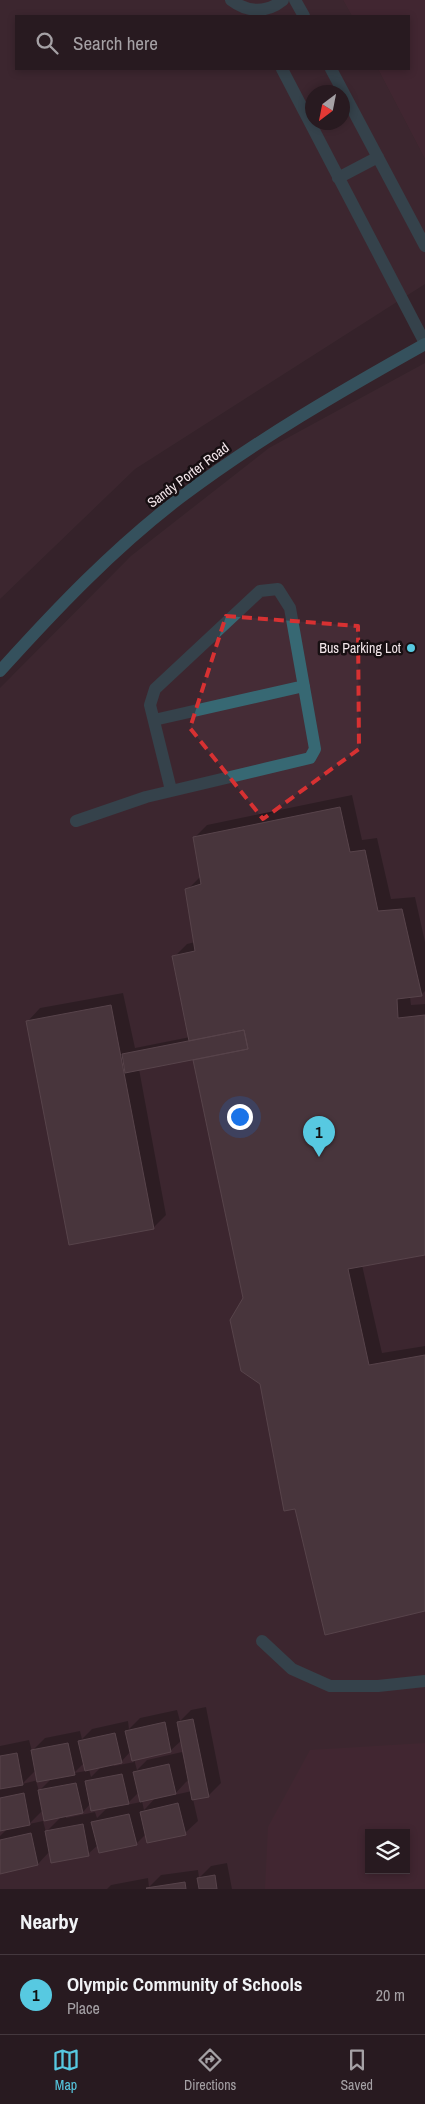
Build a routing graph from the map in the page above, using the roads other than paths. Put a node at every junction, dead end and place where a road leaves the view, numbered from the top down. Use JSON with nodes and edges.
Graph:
{"nodes":[{"id":1,"x":231,"y":0,"type":"edge"},
{"id":2,"x":284,"y":0,"type":"edge"},
{"id":3,"x":295,"y":0,"type":"edge"},
{"id":4,"x":253,"y":13,"type":"edge"},
{"id":5,"x":303,"y":15,"type":"edge"},
{"id":6,"x":283,"y":70,"type":"edge"},
{"id":7,"x":332,"y":70,"type":"edge"},
{"id":8,"x":378,"y":157,"type":"junction"},
{"id":9,"x":338,"y":178,"type":"junction"},
{"id":10,"x":425,"y":246,"type":"edge"},
{"id":11,"x":425,"y":344,"type":"edge"},
{"id":12,"x":0,"y":670,"type":"edge"},
{"id":13,"x":304,"y":686,"type":"junction"},
{"id":14,"x":154,"y":720,"type":"junction"},
{"id":15,"x":172,"y":790,"type":"junction"},
{"id":16,"x":76,"y":821,"type":"dead end"},
{"id":17,"x":262,"y":1641,"type":"dead end"},
{"id":18,"x":425,"y":1681,"type":"edge"}],
"edges":[{"from":1,"to":4,"type":"lane"},
{"from":2,"to":4,"type":"lane"},
{"from":3,"to":5,"type":"lane"},
{"from":6,"to":9,"type":"lane"},
{"from":7,"to":8,"type":"lane"},
{"from":8,"to":9,"type":"lane"},
{"from":8,"to":10,"type":"lane"},
{"from":9,"to":11,"type":"lane"},
{"from":11,"to":12,"type":"street","name":"Sandy Porter Road"},
{"from":13,"to":14,"type":"lane"},
{"from":13,"to":14,"type":"lane"},
{"from":13,"to":15,"type":"lane"},
{"from":14,"to":15,"type":"lane"},
{"from":15,"to":16,"type":"lane"},
{"from":17,"to":18,"type":"lane"}]}
